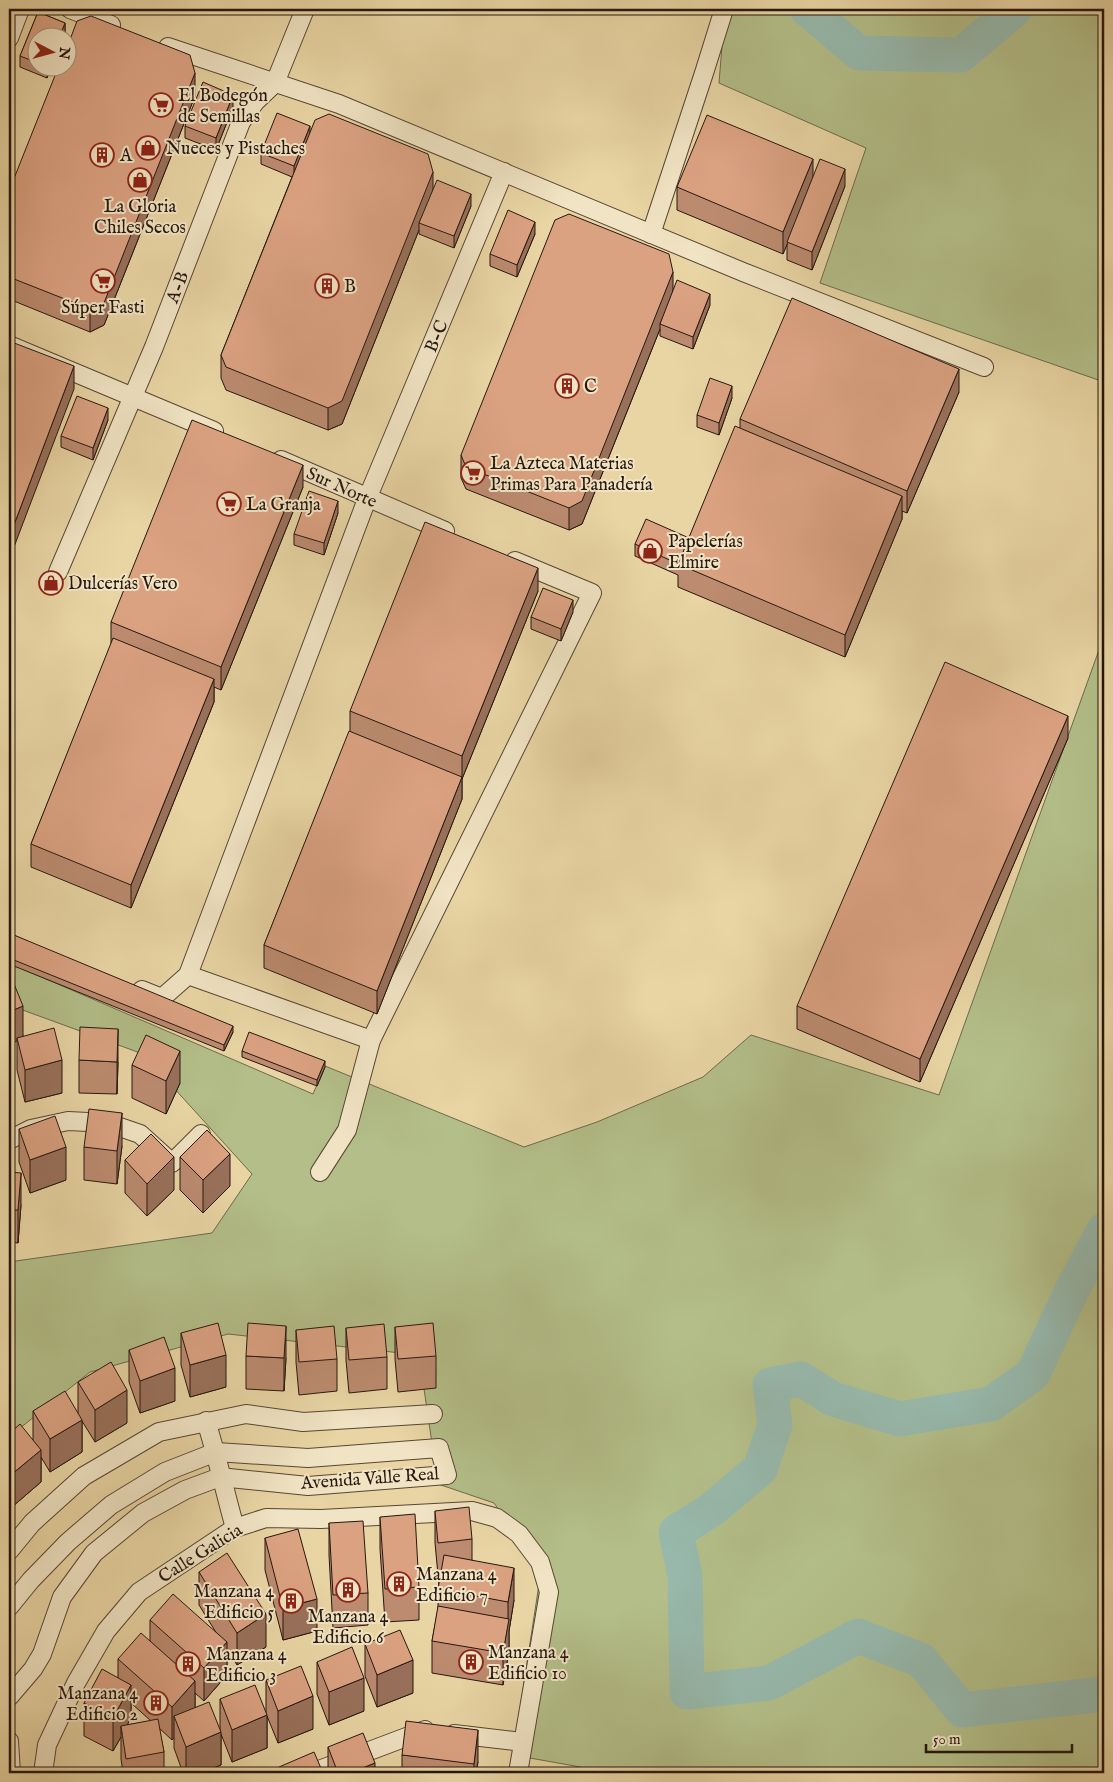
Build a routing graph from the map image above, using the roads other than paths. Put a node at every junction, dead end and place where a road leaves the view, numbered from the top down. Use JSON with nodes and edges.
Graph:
{"nodes":[{"id":1,"x":20,"y":9,"type":"edge"},
{"id":2,"x":70,"y":9,"type":"edge"},
{"id":3,"x":305,"y":9,"type":"edge"},
{"id":4,"x":724,"y":9,"type":"edge"},
{"id":5,"x":122,"y":30,"type":"edge"},
{"id":6,"x":9,"y":38,"type":"edge"},
{"id":7,"x":150,"y":40,"type":"edge"},
{"id":8,"x":274,"y":83,"type":"junction"},
{"id":9,"x":504,"y":172,"type":"junction"},
{"id":10,"x":651,"y":234,"type":"junction"},
{"id":11,"x":9,"y":345,"type":"edge"},
{"id":12,"x":984,"y":368,"type":"dead end"},
{"id":13,"x":133,"y":396,"type":"junction"},
{"id":14,"x":228,"y":437,"type":"edge"},
{"id":15,"x":263,"y":453,"type":"edge"},
{"id":16,"x":368,"y":499,"type":"junction"},
{"id":17,"x":457,"y":536,"type":"edge"},
{"id":18,"x":502,"y":555,"type":"edge"},
{"id":19,"x":58,"y":572,"type":"dead end"},
{"id":20,"x":188,"y":975,"type":"junction"},
{"id":21,"x":126,"y":983,"type":"edge"},
{"id":22,"x":371,"y":1040,"type":"junction"},
{"id":23,"x":201,"y":1134,"type":"edge"},
{"id":24,"x":9,"y":1140,"type":"edge"},
{"id":25,"x":320,"y":1172,"type":"dead end"},
{"id":26,"x":433,"y":1414,"type":"dead end"},
{"id":27,"x":206,"y":1421,"type":"junction"},
{"id":28,"x":216,"y":1452,"type":"junction"},
{"id":29,"x":220,"y":1476,"type":"junction"},
{"id":30,"x":235,"y":1528,"type":"junction"},
{"id":31,"x":9,"y":1551,"type":"edge"},
{"id":32,"x":9,"y":1607,"type":"edge"},
{"id":33,"x":9,"y":1697,"type":"edge"},
{"id":34,"x":9,"y":1741,"type":"edge"},
{"id":35,"x":522,"y":1742,"type":"junction"},
{"id":36,"x":11,"y":1773,"type":"edge"},
{"id":37,"x":43,"y":1773,"type":"edge"},
{"id":38,"x":311,"y":1773,"type":"edge"},
{"id":39,"x":518,"y":1773,"type":"edge"}],
"edges":[{"from":1,"to":6,"type":"street"},
{"from":2,"to":5,"type":"street"},
{"from":3,"to":8,"type":"street","name":"A-B"},
{"from":4,"to":10,"type":"street"},
{"from":7,"to":8,"type":"street"},
{"from":8,"to":9,"type":"street"},
{"from":8,"to":13,"type":"street","name":"A-B"},
{"from":9,"to":10,"type":"street"},
{"from":9,"to":16,"type":"street","name":"B-C"},
{"from":10,"to":12,"type":"street"},
{"from":11,"to":13,"type":"street"},
{"from":13,"to":14,"type":"street"},
{"from":13,"to":19,"type":"street","name":"A-B"},
{"from":15,"to":16,"type":"street","name":"Sur Norte"},
{"from":16,"to":17,"type":"street","name":"Sur Norte"},
{"from":16,"to":20,"type":"street","name":"B-C"},
{"from":18,"to":22,"type":"street"},
{"from":20,"to":21,"type":"street"},
{"from":20,"to":22,"type":"street"},
{"from":22,"to":25,"type":"street"},
{"from":23,"to":24,"type":"street"},
{"from":26,"to":27,"type":"street"},
{"from":27,"to":28,"type":"street"},
{"from":27,"to":31,"type":"street"},
{"from":28,"to":29,"type":"street"},
{"from":28,"to":29,"type":"street","name":"Avenida Valle Real"},
{"from":28,"to":32,"type":"street","name":"Avenida Valle Real"},
{"from":29,"to":30,"type":"street"},
{"from":29,"to":33,"type":"street","name":"Avenida Valle Real"},
{"from":30,"to":35,"type":"street","name":"Calle Galicia"},
{"from":30,"to":37,"type":"street","name":"Calle Galicia"},
{"from":34,"to":36,"type":"street"},
{"from":35,"to":38,"type":"street"},
{"from":35,"to":39,"type":"street"}]}
